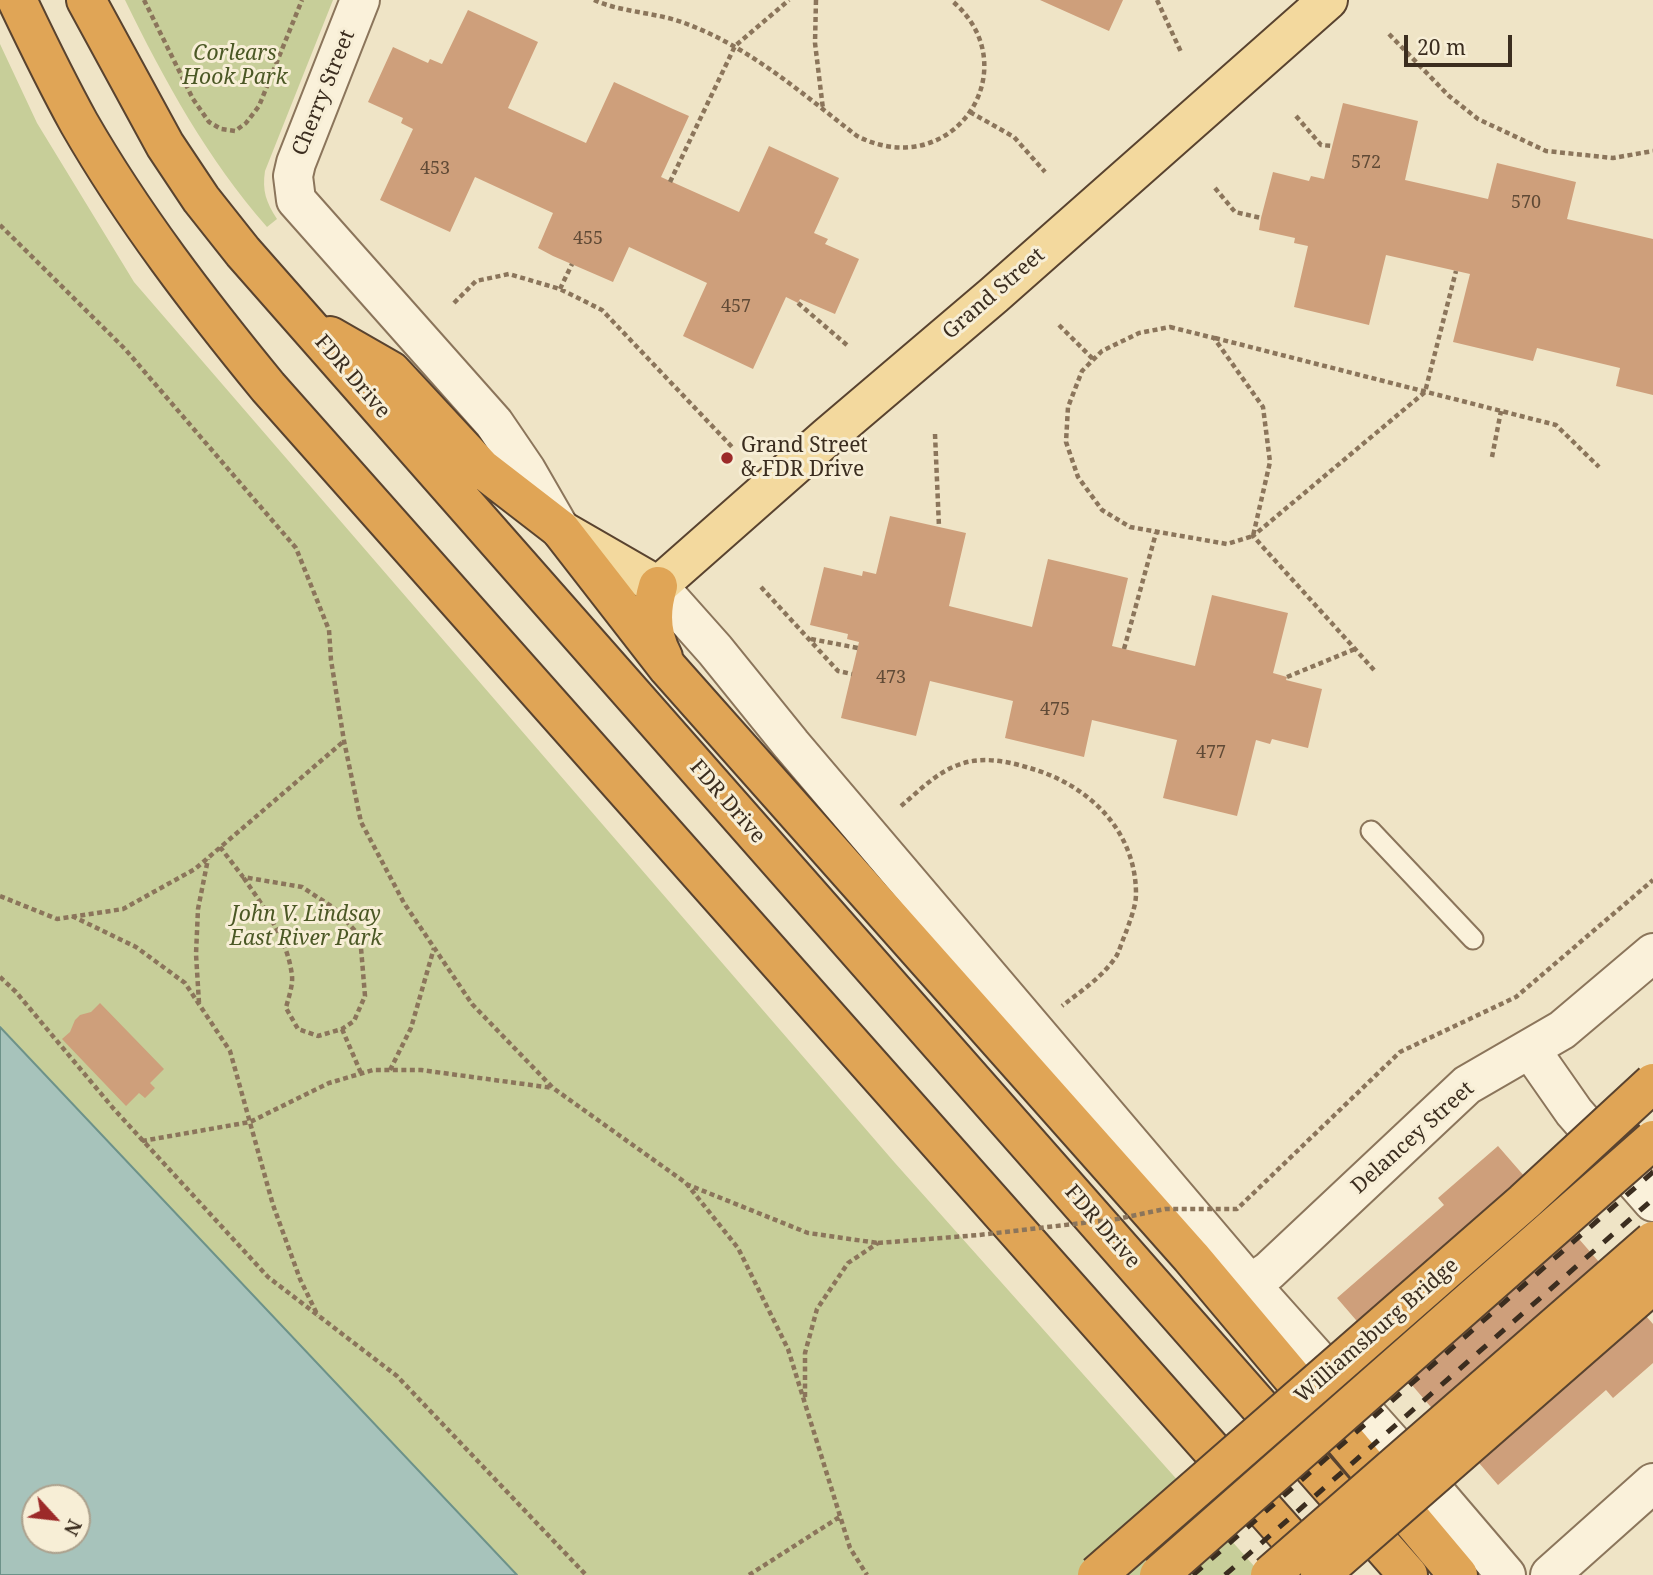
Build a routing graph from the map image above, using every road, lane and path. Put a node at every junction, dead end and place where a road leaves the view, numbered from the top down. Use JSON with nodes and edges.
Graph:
{"nodes":[{"id":1,"x":17,"y":0,"type":"edge"},
{"id":2,"x":86,"y":0,"type":"edge"},
{"id":3,"x":144,"y":0,"type":"edge"},
{"id":4,"x":302,"y":0,"type":"edge"},
{"id":5,"x":360,"y":0,"type":"edge"},
{"id":6,"x":789,"y":0,"type":"edge"},
{"id":7,"x":816,"y":0,"type":"edge"},
{"id":8,"x":951,"y":0,"type":"edge"},
{"id":9,"x":1157,"y":0,"type":"edge"},
{"id":10,"x":1328,"y":0,"type":"edge"},
{"id":11,"x":597,"y":1,"type":"edge"},
{"id":12,"x":1389,"y":34,"type":"dead end"},
{"id":13,"x":735,"y":46,"type":"junction"},
{"id":14,"x":1181,"y":52,"type":"dead end"},
{"id":15,"x":823,"y":110,"type":"junction"},
{"id":16,"x":970,"y":113,"type":"junction"},
{"id":17,"x":1296,"y":116,"type":"dead end"},
{"id":18,"x":1332,"y":146,"type":"dead end"},
{"id":19,"x":1653,"y":151,"type":"edge"},
{"id":20,"x":1045,"y":172,"type":"dead end"},
{"id":21,"x":670,"y":182,"type":"dead end"},
{"id":22,"x":1215,"y":188,"type":"dead end"},
{"id":23,"x":1261,"y":218,"type":"dead end"},
{"id":24,"x":0,"y":225,"type":"edge"},
{"id":25,"x":572,"y":264,"type":"dead end"},
{"id":26,"x":1456,"y":271,"type":"dead end"},
{"id":27,"x":560,"y":289,"type":"junction"},
{"id":28,"x":454,"y":303,"type":"dead end"},
{"id":29,"x":798,"y":303,"type":"dead end"},
{"id":30,"x":301,"y":319,"type":"junction"},
{"id":31,"x":1059,"y":324,"type":"dead end"},
{"id":32,"x":1214,"y":338,"type":"junction"},
{"id":33,"x":848,"y":346,"type":"dead end"},
{"id":34,"x":1093,"y":359,"type":"junction"},
{"id":35,"x":1425,"y":391,"type":"junction"},
{"id":36,"x":1501,"y":411,"type":"junction"},
{"id":37,"x":934,"y":434,"type":"dead end"},
{"id":38,"x":733,"y":448,"type":"dead end"},
{"id":39,"x":1492,"y":457,"type":"dead end"},
{"id":40,"x":1599,"y":467,"type":"dead end"},
{"id":41,"x":939,"y":527,"type":"dead end"},
{"id":42,"x":560,"y":529,"type":"junction"},
{"id":43,"x":1156,"y":533,"type":"junction"},
{"id":44,"x":1253,"y":536,"type":"junction"},
{"id":45,"x":658,"y":586,"type":"junction"},
{"id":46,"x":761,"y":587,"type":"dead end"},
{"id":47,"x":809,"y":639,"type":"junction"},
{"id":48,"x":858,"y":648,"type":"dead end"},
{"id":49,"x":1124,"y":649,"type":"dead end"},
{"id":50,"x":1355,"y":649,"type":"junction"},
{"id":51,"x":668,"y":668,"type":"junction"},
{"id":52,"x":1374,"y":670,"type":"dead end"},
{"id":53,"x":852,"y":674,"type":"dead end"},
{"id":54,"x":1287,"y":677,"type":"dead end"},
{"id":55,"x":344,"y":741,"type":"junction"},
{"id":56,"x":901,"y":806,"type":"dead end"},
{"id":57,"x":1371,"y":831,"type":"dead end"},
{"id":58,"x":220,"y":847,"type":"junction"},
{"id":59,"x":208,"y":858,"type":"junction"},
{"id":60,"x":243,"y":877,"type":"junction"},
{"id":61,"x":1653,"y":880,"type":"edge"},
{"id":62,"x":0,"y":896,"type":"edge"},
{"id":63,"x":72,"y":916,"type":"junction"},
{"id":64,"x":1473,"y":939,"type":"dead end"},
{"id":65,"x":434,"y":948,"type":"junction"},
{"id":66,"x":1653,"y":953,"type":"edge"},
{"id":67,"x":0,"y":976,"type":"edge"},
{"id":68,"x":199,"y":1004,"type":"junction"},
{"id":69,"x":1062,"y":1007,"type":"dead end"},
{"id":70,"x":342,"y":1029,"type":"junction"},
{"id":71,"x":1530,"y":1049,"type":"junction"},
{"id":72,"x":390,"y":1070,"type":"junction"},
{"id":73,"x":361,"y":1074,"type":"junction"},
{"id":74,"x":1653,"y":1083,"type":"edge"},
{"id":75,"x":554,"y":1088,"type":"junction"},
{"id":76,"x":250,"y":1122,"type":"junction"},
{"id":77,"x":1653,"y":1140,"type":"edge"},
{"id":78,"x":142,"y":1141,"type":"junction"},
{"id":79,"x":686,"y":1184,"type":"junction"},
{"id":80,"x":1653,"y":1202,"type":"edge"},
{"id":81,"x":1653,"y":1241,"type":"edge"},
{"id":82,"x":878,"y":1242,"type":"junction"},
{"id":83,"x":1250,"y":1284,"type":"junction"},
{"id":84,"x":1653,"y":1284,"type":"edge"},
{"id":85,"x":319,"y":1317,"type":"junction"},
{"id":86,"x":805,"y":1400,"type":"junction"},
{"id":87,"x":1653,"y":1483,"type":"edge"},
{"id":88,"x":841,"y":1516,"type":"junction"},
{"id":89,"x":586,"y":1575,"type":"edge"},
{"id":90,"x":749,"y":1575,"type":"edge"},
{"id":91,"x":867,"y":1575,"type":"edge"},
{"id":92,"x":1097,"y":1575,"type":"edge"},
{"id":93,"x":1159,"y":1575,"type":"edge"},
{"id":94,"x":1270,"y":1575,"type":"edge"},
{"id":95,"x":1321,"y":1575,"type":"edge"},
{"id":96,"x":1408,"y":1575,"type":"edge"},
{"id":97,"x":1458,"y":1575,"type":"edge"},
{"id":98,"x":1506,"y":1575,"type":"edge"},
{"id":99,"x":1550,"y":1575,"type":"edge"}],
"edges":[{"from":1,"to":95,"type":"highway"},
{"from":2,"to":30,"type":"highway","name":"FDR Drive"},
{"from":3,"to":4,"type":"path"},
{"from":5,"to":42,"type":"street","name":"Cherry Street"},
{"from":6,"to":13,"type":"path"},
{"from":7,"to":15,"type":"path"},
{"from":8,"to":16,"type":"path"},
{"from":9,"to":14,"type":"path"},
{"from":10,"to":45,"type":"main road","name":"Grand Street"},
{"from":11,"to":13,"type":"path"},
{"from":12,"to":19,"type":"path"},
{"from":13,"to":15,"type":"path"},
{"from":13,"to":21,"type":"path"},
{"from":15,"to":16,"type":"path"},
{"from":16,"to":20,"type":"path"},
{"from":17,"to":18,"type":"path"},
{"from":22,"to":23,"type":"path"},
{"from":24,"to":55,"type":"path"},
{"from":25,"to":27,"type":"path"},
{"from":26,"to":35,"type":"path"},
{"from":27,"to":28,"type":"path"},
{"from":27,"to":38,"type":"path"},
{"from":29,"to":33,"type":"path"},
{"from":30,"to":42,"type":"highway"},
{"from":30,"to":96,"type":"highway","name":"FDR Drive"},
{"from":31,"to":34,"type":"path"},
{"from":32,"to":34,"type":"path"},
{"from":32,"to":35,"type":"path"},
{"from":32,"to":44,"type":"path"},
{"from":34,"to":43,"type":"path"},
{"from":35,"to":36,"type":"path"},
{"from":35,"to":44,"type":"path"},
{"from":36,"to":39,"type":"path"},
{"from":36,"to":40,"type":"path"},
{"from":37,"to":41,"type":"path"},
{"from":42,"to":45,"type":"main road"},
{"from":42,"to":51,"type":"highway"},
{"from":43,"to":44,"type":"path"},
{"from":43,"to":49,"type":"path"},
{"from":44,"to":50,"type":"path"},
{"from":45,"to":51,"type":"highway"},
{"from":45,"to":83,"type":"street"},
{"from":46,"to":47,"type":"path"},
{"from":47,"to":48,"type":"path"},
{"from":47,"to":53,"type":"path"},
{"from":50,"to":52,"type":"path"},
{"from":50,"to":54,"type":"path"},
{"from":51,"to":97,"type":"highway"},
{"from":55,"to":58,"type":"path"},
{"from":55,"to":65,"type":"path"},
{"from":56,"to":69,"type":"path"},
{"from":57,"to":64,"type":"lane"},
{"from":58,"to":59,"type":"path"},
{"from":58,"to":60,"type":"path"},
{"from":59,"to":63,"type":"path"},
{"from":59,"to":68,"type":"path"},
{"from":60,"to":70,"type":"path"},
{"from":60,"to":70,"type":"path"},
{"from":61,"to":82,"type":"path","bridge":true},
{"from":62,"to":63,"type":"path"},
{"from":63,"to":68,"type":"path"},
{"from":65,"to":72,"type":"path"},
{"from":65,"to":75,"type":"path"},
{"from":66,"to":71,"type":"street","name":"Delancey Street"},
{"from":67,"to":78,"type":"path"},
{"from":68,"to":76,"type":"path"},
{"from":70,"to":73,"type":"path"},
{"from":71,"to":80,"type":"street"},
{"from":71,"to":83,"type":"street","name":"Delancey Street"},
{"from":72,"to":73,"type":"path"},
{"from":72,"to":75,"type":"path"},
{"from":73,"to":76,"type":"path"},
{"from":74,"to":92,"type":"highway","name":"Williamsburg Bridge","bridge":true},
{"from":75,"to":79,"type":"path"},
{"from":76,"to":78,"type":"path"},
{"from":76,"to":85,"type":"path"},
{"from":77,"to":93,"type":"highway","name":"Williamsburg Bridge","bridge":true},
{"from":78,"to":85,"type":"path"},
{"from":79,"to":82,"type":"path"},
{"from":79,"to":86,"type":"path"},
{"from":81,"to":94,"type":"highway","bridge":true},
{"from":82,"to":86,"type":"path"},
{"from":83,"to":98,"type":"street"},
{"from":84,"to":95,"type":"highway","bridge":true},
{"from":85,"to":89,"type":"path"},
{"from":86,"to":88,"type":"path"},
{"from":87,"to":99,"type":"street"},
{"from":88,"to":90,"type":"path"},
{"from":88,"to":91,"type":"path"}]}
